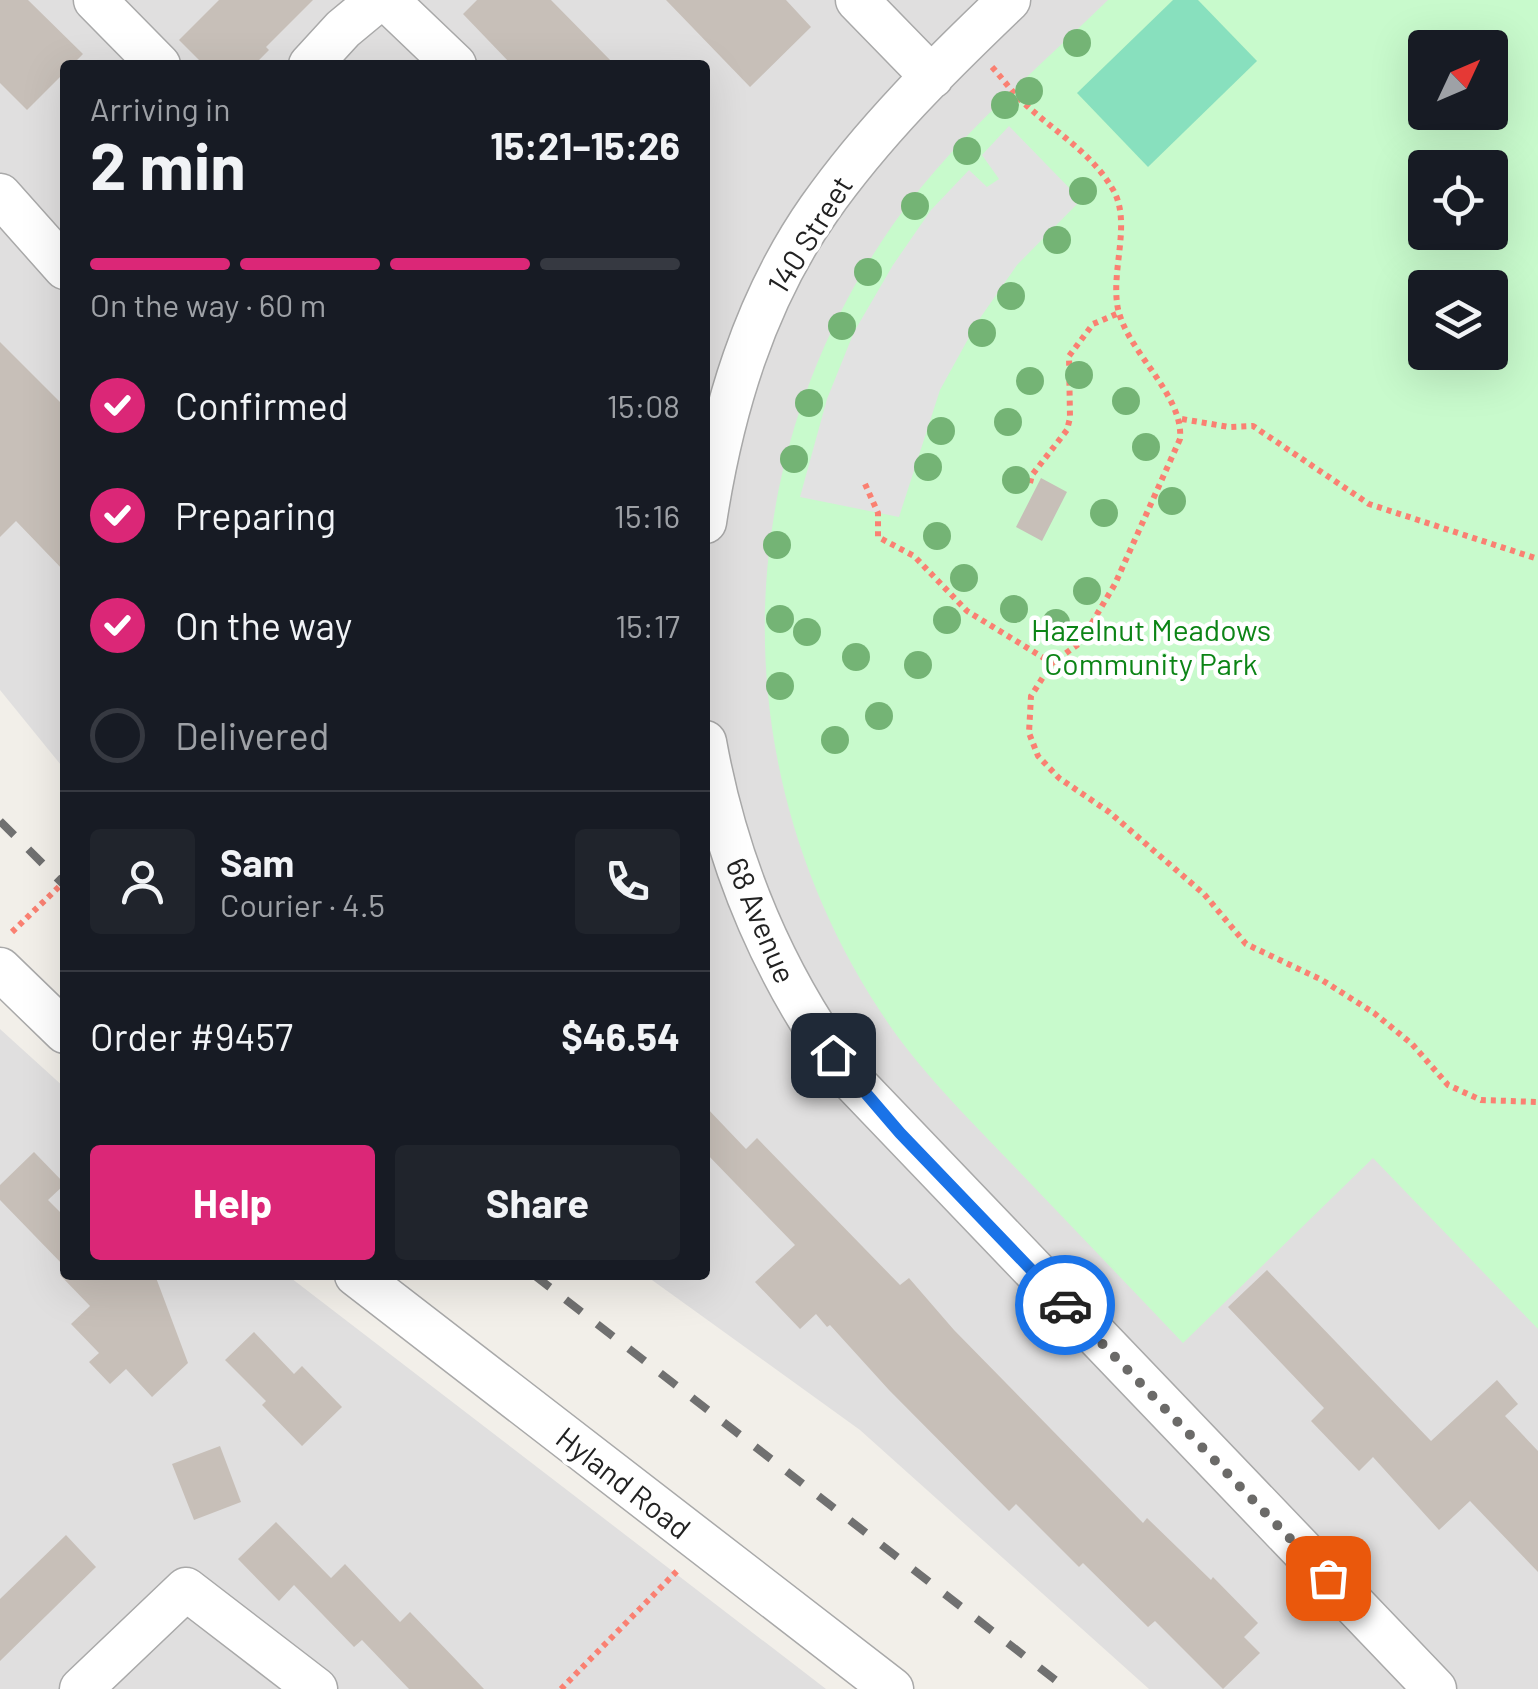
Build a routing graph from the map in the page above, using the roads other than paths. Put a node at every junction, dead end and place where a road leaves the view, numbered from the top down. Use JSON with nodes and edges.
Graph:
{"nodes":[{"id":1,"x":95,"y":0,"type":"edge"},
{"id":2,"x":378,"y":0,"type":"edge"},
{"id":3,"x":387,"y":0,"type":"edge"},
{"id":4,"x":857,"y":0,"type":"edge"},
{"id":5,"x":1009,"y":0,"type":"edge"},
{"id":6,"x":154,"y":60,"type":"edge"},
{"id":7,"x":315,"y":60,"type":"edge"},
{"id":8,"x":450,"y":60,"type":"edge"},
{"id":9,"x":932,"y":76,"type":"junction"},
{"id":10,"x":0,"y":195,"type":"edge"},
{"id":11,"x":60,"y":262,"type":"edge"},
{"id":12,"x":710,"y":494,"type":"edge"},
{"id":13,"x":710,"y":764,"type":"edge"},
{"id":14,"x":5,"y":971,"type":"edge"},
{"id":15,"x":60,"y":1027,"type":"edge"},
{"id":16,"x":362,"y":1280,"type":"edge"},
{"id":17,"x":80,"y":1689,"type":"edge"},
{"id":18,"x":316,"y":1689,"type":"edge"},
{"id":19,"x":892,"y":1689,"type":"edge"},
{"id":20,"x":1434,"y":1689,"type":"edge"}],
"edges":[{"from":1,"to":6,"type":"street"},
{"from":2,"to":7,"type":"street"},
{"from":3,"to":8,"type":"street"},
{"from":4,"to":9,"type":"street"},
{"from":5,"to":9,"type":"street","name":"140 Street"},
{"from":9,"to":12,"type":"street","name":"140 Street"},
{"from":10,"to":11,"type":"street"},
{"from":13,"to":20,"type":"street","name":"68 Avenue"},
{"from":14,"to":15,"type":"street"},
{"from":16,"to":19,"type":"street","name":"Hyland Road"},
{"from":17,"to":18,"type":"street"}]}
